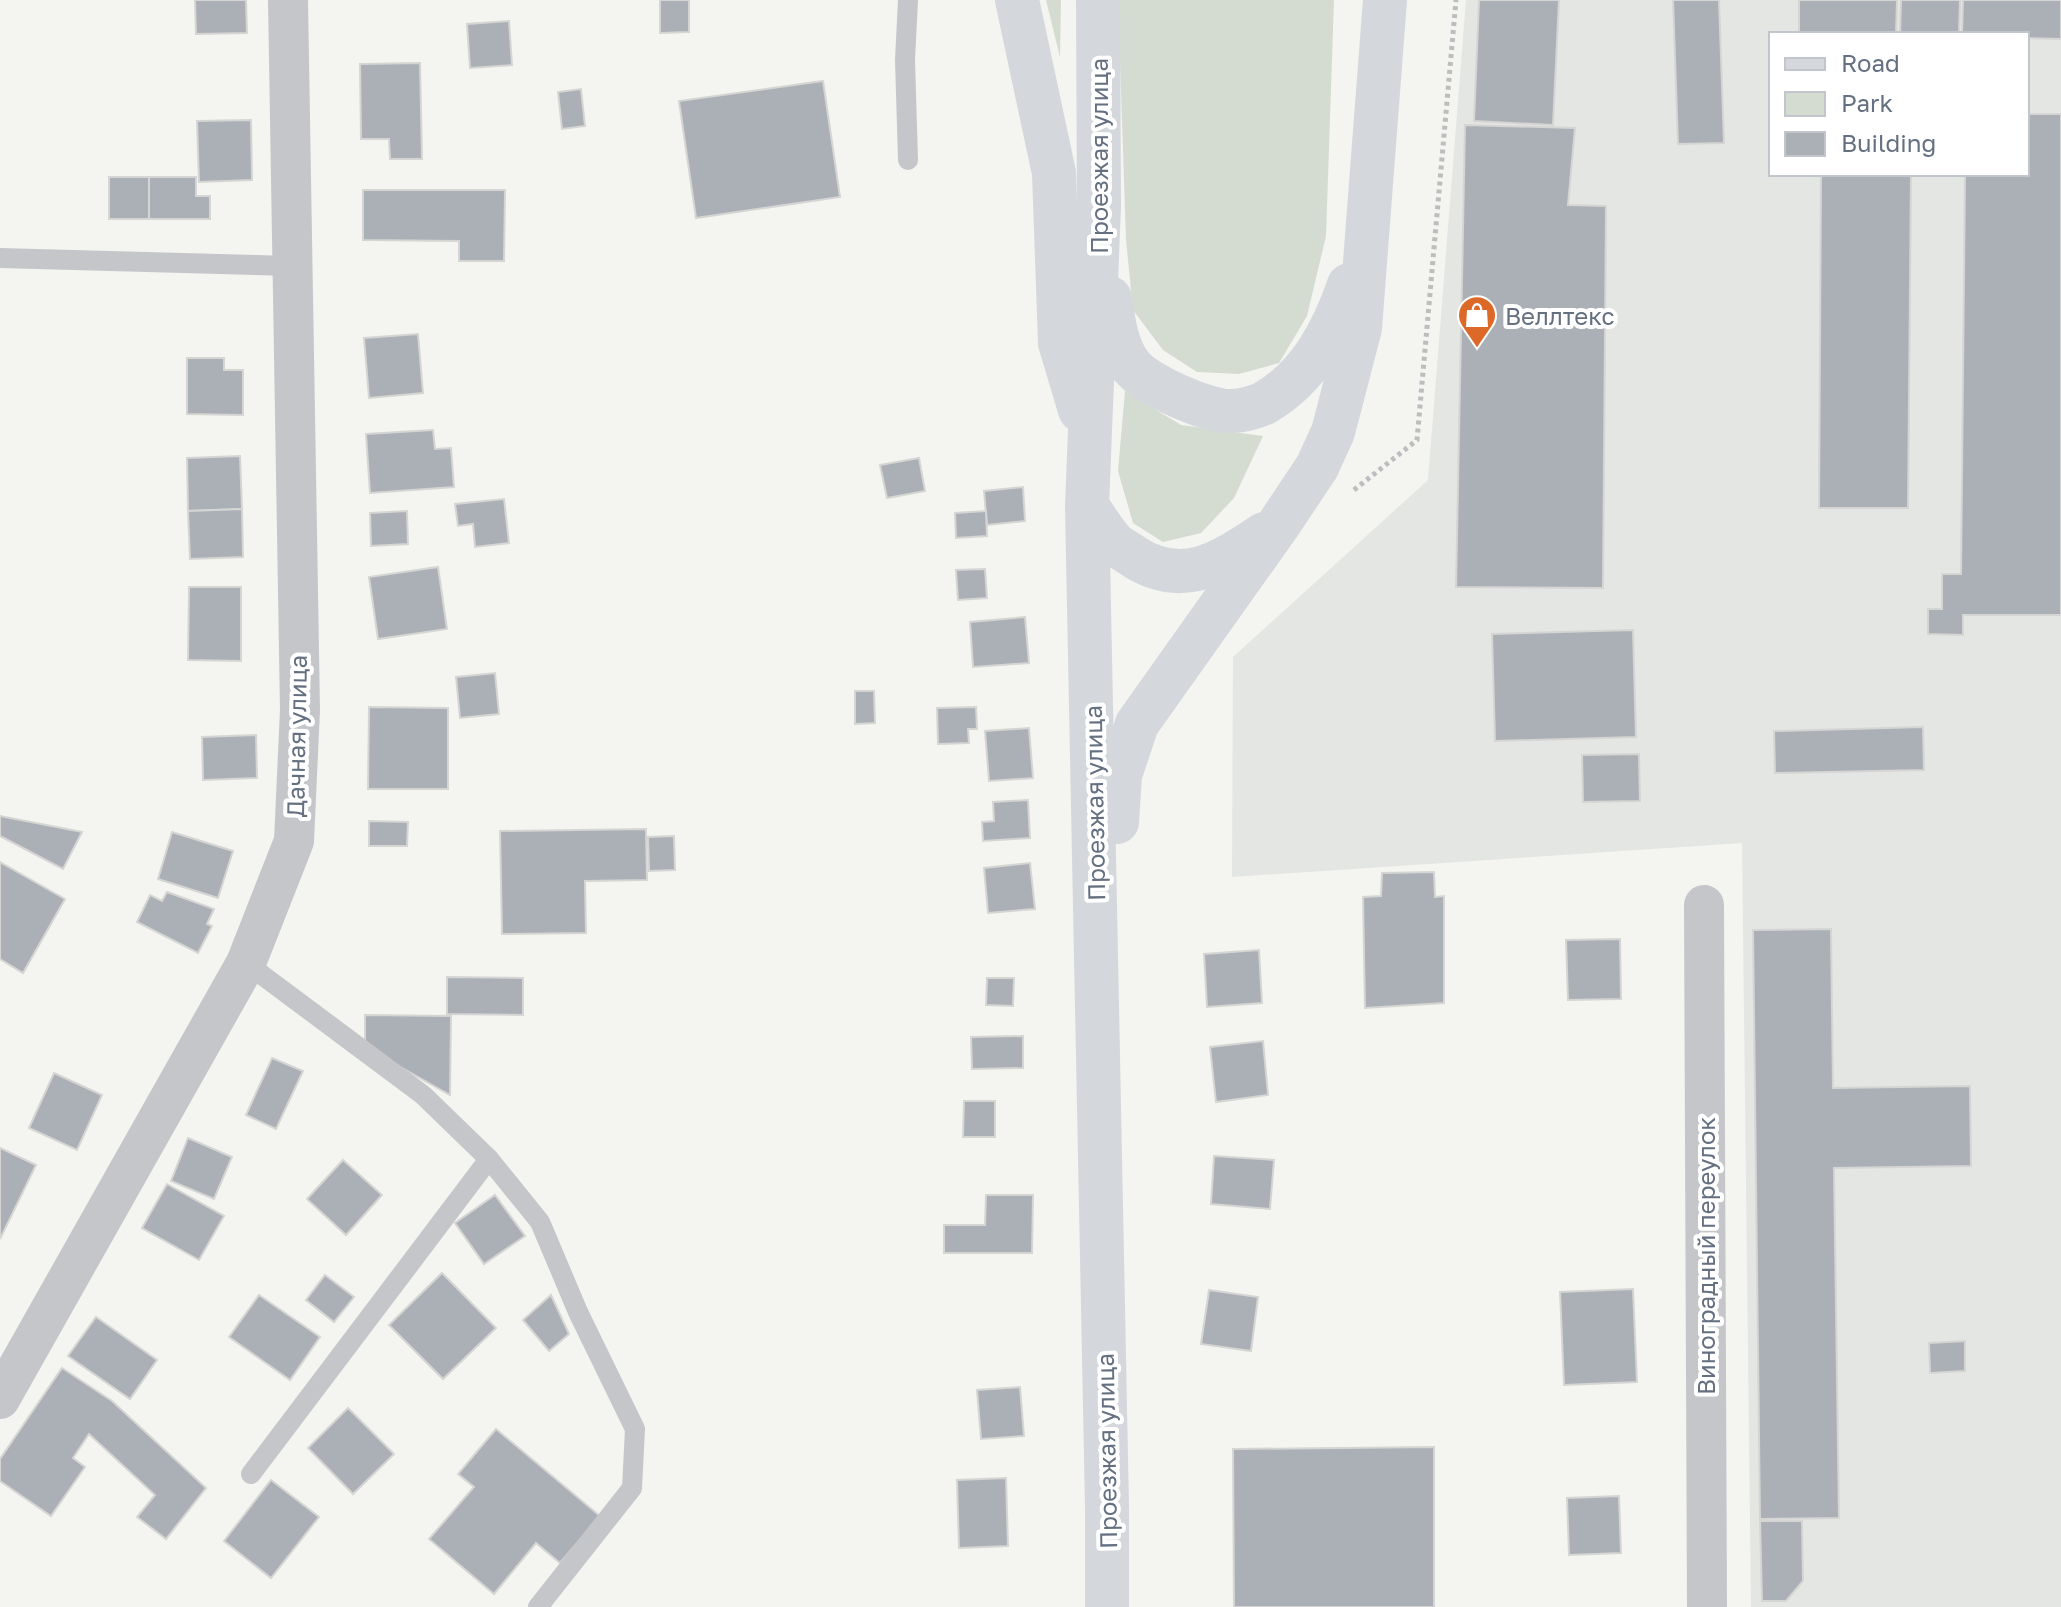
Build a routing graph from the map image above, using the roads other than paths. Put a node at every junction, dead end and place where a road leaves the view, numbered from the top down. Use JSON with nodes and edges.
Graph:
{"nodes":[{"id":1,"x":288,"y":0,"type":"edge"},
{"id":2,"x":908,"y":0,"type":"edge"},
{"id":3,"x":1017,"y":0,"type":"edge"},
{"id":4,"x":1098,"y":0,"type":"edge"},
{"id":5,"x":1385,"y":0,"type":"edge"},
{"id":6,"x":908,"y":160,"type":"dead end"},
{"id":7,"x":1099,"y":206,"type":"junction"},
{"id":8,"x":1369,"y":230,"type":"junction"},
{"id":9,"x":0,"y":258,"type":"edge"},
{"id":10,"x":293,"y":266,"type":"junction"},
{"id":11,"x":1091,"y":445,"type":"junction"},
{"id":12,"x":1087,"y":506,"type":"junction"},
{"id":13,"x":1279,"y":524,"type":"junction"},
{"id":14,"x":1704,"y":905,"type":"dead end"},
{"id":15,"x":1097,"y":917,"type":"junction"},
{"id":16,"x":246,"y":963,"type":"junction"},
{"id":17,"x":489,"y":1159,"type":"junction"},
{"id":18,"x":0,"y":1399,"type":"edge"},
{"id":19,"x":251,"y":1474,"type":"dead end"},
{"id":20,"x":538,"y":1607,"type":"edge"},
{"id":21,"x":1107,"y":1607,"type":"edge"},
{"id":22,"x":1707,"y":1607,"type":"edge"}],
"edges":[{"from":1,"to":10,"type":"street","name":"Дачная улица"},
{"from":2,"to":6,"type":"lane"},
{"from":3,"to":11,"type":"main road"},
{"from":4,"to":7,"type":"main road","name":"Проезжая улица"},
{"from":5,"to":8,"type":"main road"},
{"from":7,"to":8,"type":"main road"},
{"from":7,"to":11,"type":"main road","name":"Проезжая улица"},
{"from":8,"to":13,"type":"main road"},
{"from":9,"to":10,"type":"lane"},
{"from":10,"to":16,"type":"street","name":"Дачная улица"},
{"from":11,"to":12,"type":"main road","name":"Проезжая улица"},
{"from":12,"to":13,"type":"main road"},
{"from":12,"to":15,"type":"main road","name":"Проезжая улица"},
{"from":13,"to":15,"type":"main road"},
{"from":14,"to":22,"type":"street","name":"Виноградный переулок"},
{"from":15,"to":21,"type":"main road","name":"Проезжая улица"},
{"from":16,"to":17,"type":"lane"},
{"from":16,"to":18,"type":"street","name":"Дачная улица"},
{"from":17,"to":19,"type":"lane"},
{"from":17,"to":20,"type":"lane"}]}
